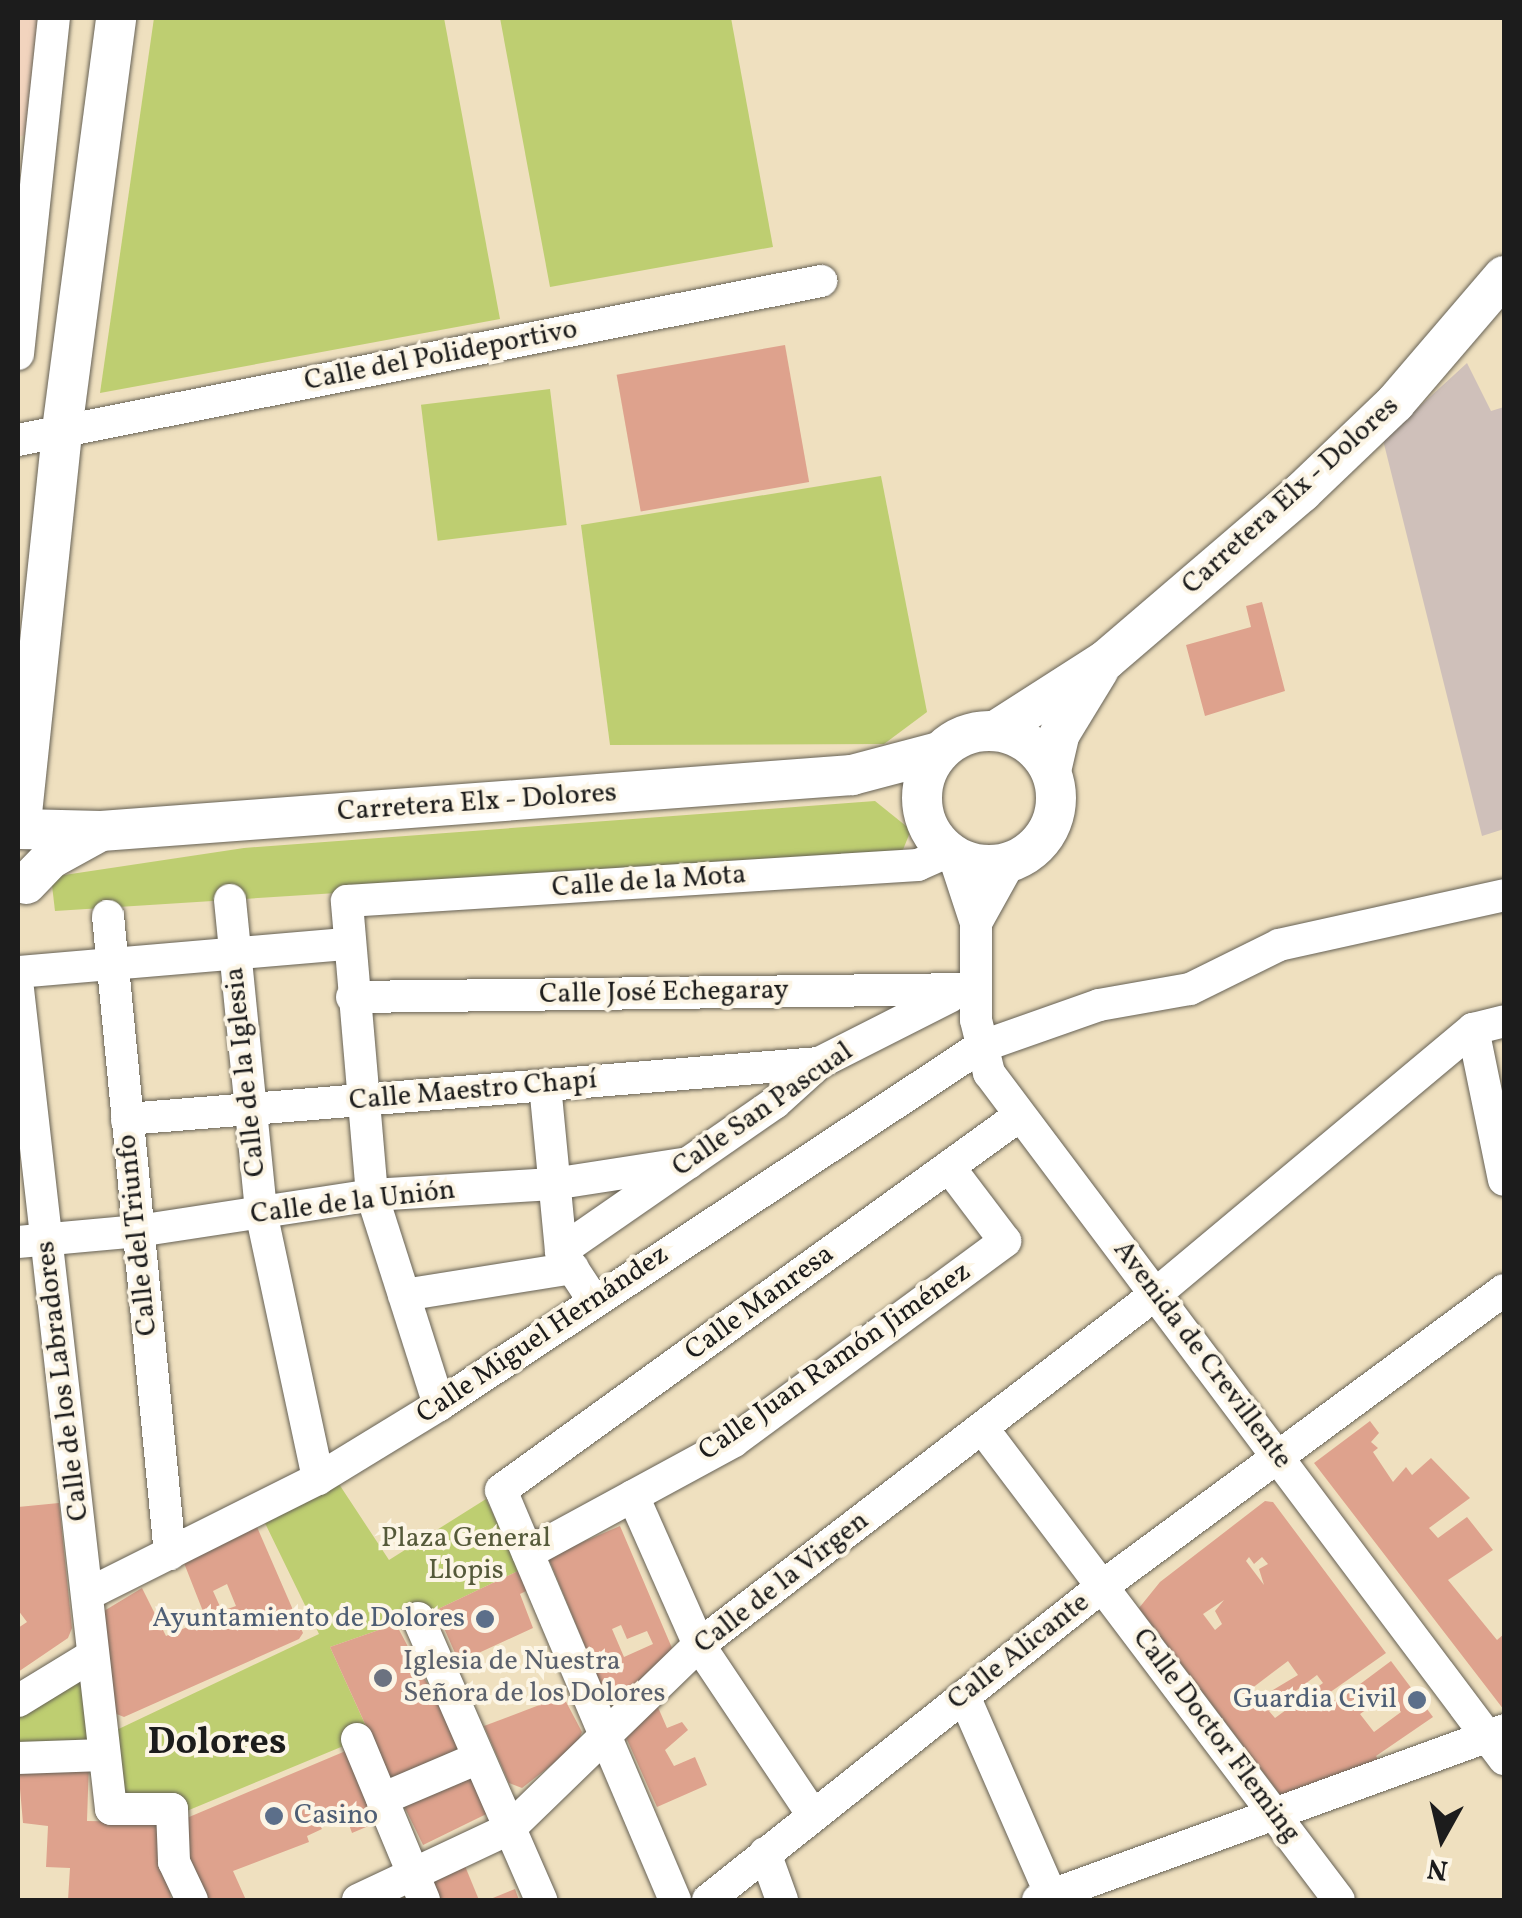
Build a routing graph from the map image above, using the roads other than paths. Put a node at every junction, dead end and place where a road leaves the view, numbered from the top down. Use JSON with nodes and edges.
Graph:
{"nodes":[{"id":1,"x":116,"y":18,"type":"edge"},
{"id":2,"x":54,"y":20,"type":"edge"},
{"id":3,"x":1504,"y":276,"type":"edge"},
{"id":4,"x":820,"y":281,"type":"dead end"},
{"id":5,"x":18,"y":354,"type":"edge"},
{"id":6,"x":62,"y":430,"type":"junction"},
{"id":7,"x":18,"y":440,"type":"edge"},
{"id":8,"x":1106,"y":660,"type":"junction"},
{"id":9,"x":24,"y":719,"type":"edge"},
{"id":10,"x":995,"y":730,"type":"junction"},
{"id":11,"x":938,"y":752,"type":"junction"},
{"id":12,"x":1051,"y":771,"type":"junction"},
{"id":13,"x":852,"y":776,"type":"junction"},
{"id":14,"x":922,"y":811,"type":"junction"},
{"id":15,"x":20,"y":824,"type":"edge"},
{"id":16,"x":100,"y":830,"type":"junction"},
{"id":17,"x":951,"y":854,"type":"junction"},
{"id":18,"x":1010,"y":862,"type":"junction"},
{"id":19,"x":1504,"y":895,"type":"edge"},
{"id":20,"x":22,"y":896,"type":"edge"},
{"id":21,"x":230,"y":900,"type":"dead end"},
{"id":22,"x":108,"y":916,"type":"dead end"},
{"id":23,"x":976,"y":923,"type":"junction"},
{"id":24,"x":348,"y":944,"type":"junction"},
{"id":25,"x":233,"y":954,"type":"junction"},
{"id":26,"x":113,"y":964,"type":"junction"},
{"id":27,"x":18,"y":972,"type":"edge"},
{"id":28,"x":18,"y":988,"type":"edge"},
{"id":29,"x":975,"y":990,"type":"junction"},
{"id":30,"x":352,"y":997,"type":"junction"},
{"id":31,"x":1489,"y":1025,"type":"edge"},
{"id":32,"x":980,"y":1047,"type":"junction"},
{"id":33,"x":819,"y":1063,"type":"junction"},
{"id":34,"x":544,"y":1085,"type":"junction"},
{"id":35,"x":363,"y":1100,"type":"junction"},
{"id":36,"x":250,"y":1109,"type":"junction"},
{"id":37,"x":1019,"y":1116,"type":"junction"},
{"id":38,"x":127,"y":1119,"type":"junction"},
{"id":39,"x":688,"y":1163,"type":"junction"},
{"id":40,"x":949,"y":1166,"type":"junction"},
{"id":41,"x":1504,"y":1180,"type":"edge"},
{"id":42,"x":553,"y":1184,"type":"junction"},
{"id":43,"x":372,"y":1195,"type":"junction"},
{"id":44,"x":261,"y":1212,"type":"junction"},
{"id":45,"x":138,"y":1231,"type":"junction"},
{"id":46,"x":32,"y":1241,"type":"edge"},
{"id":47,"x":567,"y":1259,"type":"junction"},
{"id":48,"x":1504,"y":1290,"type":"edge"},
{"id":49,"x":1157,"y":1293,"type":"junction"},
{"id":50,"x":404,"y":1295,"type":"junction"},
{"id":51,"x":594,"y":1301,"type":"junction"},
{"id":52,"x":440,"y":1406,"type":"junction"},
{"id":53,"x":983,"y":1429,"type":"junction"},
{"id":54,"x":1277,"y":1458,"type":"junction"},
{"id":55,"x":318,"y":1479,"type":"junction"},
{"id":56,"x":633,"y":1496,"type":"junction"},
{"id":57,"x":528,"y":1553,"type":"junction"},
{"id":58,"x":170,"y":1554,"type":"junction"},
{"id":59,"x":1104,"y":1585,"type":"junction"},
{"id":60,"x":88,"y":1594,"type":"junction"},
{"id":61,"x":418,"y":1618,"type":"dead end"},
{"id":62,"x":699,"y":1645,"type":"junction"},
{"id":63,"x":93,"y":1655,"type":"junction"},
{"id":64,"x":964,"y":1696,"type":"junction"},
{"id":65,"x":18,"y":1701,"type":"edge"},
{"id":66,"x":604,"y":1733,"type":"junction"},
{"id":67,"x":358,"y":1740,"type":"dead end"},
{"id":68,"x":1498,"y":1742,"type":"edge"},
{"id":69,"x":104,"y":1755,"type":"junction"},
{"id":70,"x":18,"y":1758,"type":"edge"},
{"id":71,"x":478,"y":1758,"type":"junction"},
{"id":72,"x":382,"y":1799,"type":"junction"},
{"id":73,"x":1274,"y":1813,"type":"junction"},
{"id":74,"x":813,"y":1815,"type":"junction"},
{"id":75,"x":509,"y":1829,"type":"junction"},
{"id":76,"x":765,"y":1853,"type":"junction"},
{"id":77,"x":419,"y":1888,"type":"edge"},
{"id":78,"x":1047,"y":1899,"type":"edge"},
{"id":79,"x":192,"y":1900,"type":"edge"},
{"id":80,"x":358,"y":1900,"type":"edge"},
{"id":81,"x":542,"y":1900,"type":"edge"},
{"id":82,"x":675,"y":1900,"type":"edge"},
{"id":83,"x":708,"y":1900,"type":"edge"},
{"id":84,"x":782,"y":1900,"type":"edge"},
{"id":85,"x":1339,"y":1900,"type":"edge"}],
"edges":[{"from":1,"to":6,"type":"main road"},
{"from":2,"to":5,"type":"street"},
{"from":3,"to":8,"type":"main road","name":"Carretera Elx - Dolores"},
{"from":4,"to":6,"type":"street","name":"Calle del Polideportivo"},
{"from":6,"to":7,"type":"street","name":"Calle del Polideportivo"},
{"from":6,"to":9,"type":"main road"},
{"from":8,"to":10,"type":"main road","name":"Carretera Elx - Dolores"},
{"from":8,"to":12,"type":"main road","name":"Carretera Elx - Dolores"},
{"from":9,"to":15,"type":"main road"},
{"from":10,"to":11,"type":"main road"},
{"from":10,"to":12,"type":"main road"},
{"from":11,"to":13,"type":"main road","name":"Carretera Elx - Dolores"},
{"from":11,"to":14,"type":"main road"},
{"from":12,"to":18,"type":"main road"},
{"from":13,"to":14,"type":"main road","name":"Carretera Elx - Dolores"},
{"from":13,"to":16,"type":"main road","name":"Carretera Elx - Dolores"},
{"from":14,"to":17,"type":"main road"},
{"from":15,"to":16,"type":"main road","name":"Carretera Elx - Dolores"},
{"from":15,"to":20,"type":"main road"},
{"from":16,"to":20,"type":"main road"},
{"from":17,"to":18,"type":"main road"},
{"from":17,"to":23,"type":"street","name":"Avenida de Crevillente"},
{"from":17,"to":24,"type":"street","name":"Calle de la Mota"},
{"from":18,"to":23,"type":"street","name":"Avenida de Crevillente"},
{"from":19,"to":32,"type":"street","name":"Calle Miguel Hernández"},
{"from":21,"to":25,"type":"street","name":"Calle de la Iglesia"},
{"from":22,"to":26,"type":"street","name":"Calle del Triunfo"},
{"from":23,"to":29,"type":"street","name":"Avenida de Crevillente"},
{"from":24,"to":25,"type":"street"},
{"from":24,"to":30,"type":"street"},
{"from":25,"to":26,"type":"street"},
{"from":25,"to":36,"type":"street","name":"Calle de la Iglesia"},
{"from":26,"to":27,"type":"street"},
{"from":26,"to":38,"type":"street","name":"Calle del Triunfo"},
{"from":28,"to":46,"type":"street","name":"Calle de los Labradores"},
{"from":29,"to":30,"type":"street","name":"Calle José Echegaray"},
{"from":29,"to":32,"type":"street","name":"Avenida de Crevillente"},
{"from":29,"to":33,"type":"street","name":"Calle San Pascual"},
{"from":30,"to":35,"type":"street"},
{"from":31,"to":41,"type":"street"},
{"from":31,"to":49,"type":"street","name":"Calle de la Virgen"},
{"from":32,"to":37,"type":"street","name":"Avenida de Crevillente"},
{"from":32,"to":51,"type":"street","name":"Calle Miguel Hernández"},
{"from":33,"to":34,"type":"street","name":"Calle Maestro Chapí"},
{"from":33,"to":39,"type":"street","name":"Calle San Pascual"},
{"from":34,"to":35,"type":"street","name":"Calle Maestro Chapí"},
{"from":34,"to":42,"type":"street"},
{"from":35,"to":36,"type":"street","name":"Calle Maestro Chapí"},
{"from":35,"to":43,"type":"street"},
{"from":36,"to":38,"type":"street","name":"Calle Maestro Chapí"},
{"from":36,"to":44,"type":"street","name":"Calle de la Iglesia"},
{"from":37,"to":40,"type":"street","name":"Calle Manresa"},
{"from":37,"to":49,"type":"street","name":"Avenida de Crevillente"},
{"from":38,"to":45,"type":"street","name":"Calle del Triunfo"},
{"from":39,"to":42,"type":"street","name":"Calle de la Unión"},
{"from":39,"to":47,"type":"street","name":"Calle San Pascual"},
{"from":40,"to":56,"type":"street","name":"Calle Juan Ramón Jiménez"},
{"from":40,"to":57,"type":"street","name":"Calle Manresa"},
{"from":42,"to":43,"type":"street","name":"Calle de la Unión"},
{"from":42,"to":47,"type":"street"},
{"from":43,"to":44,"type":"street","name":"Calle de la Unión"},
{"from":43,"to":50,"type":"street"},
{"from":44,"to":45,"type":"street","name":"Calle de la Unión"},
{"from":44,"to":55,"type":"street","name":"Calle de la Iglesia"},
{"from":45,"to":46,"type":"street","name":"Calle de la Unión"},
{"from":45,"to":58,"type":"street","name":"Calle del Triunfo"},
{"from":46,"to":60,"type":"street","name":"Calle de los Labradores"},
{"from":47,"to":50,"type":"street"},
{"from":47,"to":51,"type":"street"},
{"from":48,"to":54,"type":"street","name":"Calle Alicante"},
{"from":49,"to":53,"type":"street","name":"Calle de la Virgen"},
{"from":49,"to":54,"type":"street","name":"Avenida de Crevillente"},
{"from":50,"to":52,"type":"street"},
{"from":51,"to":52,"type":"street","name":"Calle Miguel Hernández"},
{"from":52,"to":55,"type":"street","name":"Calle Miguel Hernández"},
{"from":53,"to":59,"type":"street","name":"Calle Doctor Fleming"},
{"from":53,"to":62,"type":"street","name":"Calle de la Virgen"},
{"from":54,"to":59,"type":"street","name":"Calle Alicante"},
{"from":54,"to":68,"type":"street","name":"Avenida de Crevillente"},
{"from":55,"to":58,"type":"street","name":"Calle Miguel Hernández"},
{"from":56,"to":57,"type":"street","name":"Calle Juan Ramón Jiménez"},
{"from":56,"to":62,"type":"street"},
{"from":57,"to":66,"type":"street"},
{"from":58,"to":60,"type":"street","name":"Calle Miguel Hernández"},
{"from":59,"to":64,"type":"street","name":"Calle Alicante"},
{"from":59,"to":73,"type":"street","name":"Calle Doctor Fleming"},
{"from":60,"to":63,"type":"street","name":"Calle de los Labradores"},
{"from":61,"to":71,"type":"street"},
{"from":62,"to":66,"type":"street","name":"Calle de la Virgen"},
{"from":62,"to":74,"type":"street"},
{"from":63,"to":65,"type":"street"},
{"from":63,"to":69,"type":"street","name":"Calle de los Labradores"},
{"from":64,"to":74,"type":"street","name":"Calle Alicante"},
{"from":64,"to":78,"type":"street"},
{"from":66,"to":75,"type":"street","name":"Calle de la Virgen"},
{"from":66,"to":82,"type":"street"},
{"from":67,"to":72,"type":"street"},
{"from":68,"to":73,"type":"street"},
{"from":69,"to":70,"type":"street"},
{"from":69,"to":79,"type":"street","name":"Calle de los Labradores"},
{"from":71,"to":72,"type":"street"},
{"from":71,"to":75,"type":"street"},
{"from":72,"to":77,"type":"street"},
{"from":73,"to":78,"type":"street"},
{"from":73,"to":85,"type":"street","name":"Calle Doctor Fleming"},
{"from":74,"to":76,"type":"street","name":"Calle Alicante"},
{"from":75,"to":77,"type":"street","name":"Calle de la Virgen"},
{"from":75,"to":81,"type":"street"},
{"from":76,"to":83,"type":"street","name":"Calle Alicante"},
{"from":76,"to":84,"type":"street"},
{"from":77,"to":80,"type":"street","name":"Calle de la Virgen"}]}
